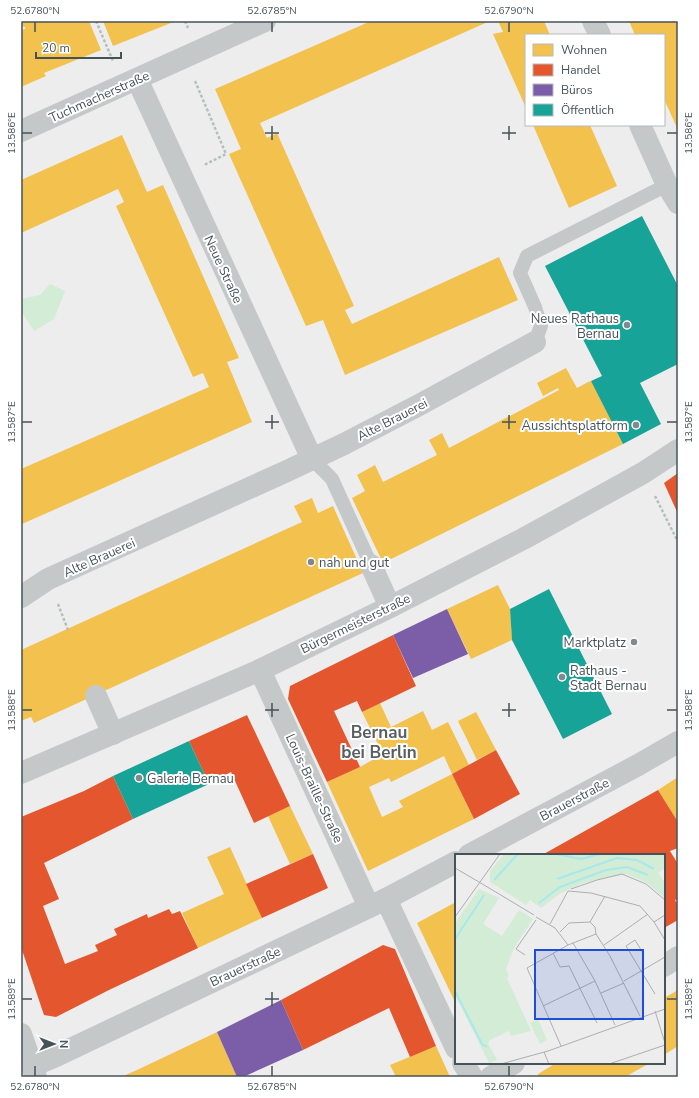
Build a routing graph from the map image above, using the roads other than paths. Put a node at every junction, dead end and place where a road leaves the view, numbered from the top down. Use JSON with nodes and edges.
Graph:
{"nodes":[{"id":1,"x":265,"y":21,"type":"edge"},
{"id":2,"x":593,"y":21,"type":"edge"},
{"id":3,"x":600,"y":34,"type":"edge"},
{"id":4,"x":130,"y":82,"type":"junction"},
{"id":5,"x":640,"y":126,"type":"edge"},
{"id":6,"x":21,"y":131,"type":"edge"},
{"id":7,"x":667,"y":184,"type":"junction"},
{"id":8,"x":678,"y":203,"type":"edge"},
{"id":9,"x":535,"y":342,"type":"joint"},
{"id":10,"x":678,"y":450,"type":"edge"},
{"id":11,"x":312,"y":459,"type":"junction"},
{"id":12,"x":371,"y":565,"type":"joint"},
{"id":13,"x":21,"y":597,"type":"edge"},
{"id":14,"x":390,"y":606,"type":"junction"},
{"id":15,"x":260,"y":670,"type":"junction"},
{"id":16,"x":96,"y":696,"type":"dead end"},
{"id":17,"x":113,"y":734,"type":"junction"},
{"id":18,"x":678,"y":742,"type":"edge"},
{"id":19,"x":21,"y":774,"type":"edge"},
{"id":20,"x":471,"y":854,"type":"edge"},
{"id":21,"x":455,"y":863,"type":"edge"},
{"id":22,"x":378,"y":903,"type":"junction"},
{"id":23,"x":678,"y":957,"type":"edge"},
{"id":24,"x":665,"y":965,"type":"edge"},
{"id":25,"x":21,"y":1034,"type":"edge"},
{"id":26,"x":455,"y":1046,"type":"edge"},
{"id":27,"x":464,"y":1064,"type":"edge"},
{"id":28,"x":512,"y":1064,"type":"edge"},
{"id":29,"x":34,"y":1071,"type":"edge"},
{"id":30,"x":472,"y":1077,"type":"edge"},
{"id":31,"x":491,"y":1077,"type":"edge"}],
"edges":[{"from":1,"to":4,"type":"street","name":"Tuchmacherstraße"},
{"from":2,"to":3,"type":"street"},
{"from":4,"to":6,"type":"street","name":"Tuchmacherstraße"},
{"from":4,"to":11,"type":"street","name":"Neue Straße"},
{"from":5,"to":7,"type":"street"},
{"from":7,"to":8,"type":"street"},
{"from":7,"to":9,"type":"lane","name":"Alte Brauerei"},
{"from":9,"to":11,"type":"street","name":"Alte Brauerei"},
{"from":10,"to":14,"type":"street","name":"Bürgermeisterstraße"},
{"from":11,"to":12,"type":"lane"},
{"from":11,"to":13,"type":"street","name":"Alte Brauerei"},
{"from":12,"to":14,"type":"street"},
{"from":14,"to":15,"type":"street","name":"Bürgermeisterstraße"},
{"from":15,"to":17,"type":"street","name":"Bürgermeisterstraße"},
{"from":15,"to":22,"type":"street","name":"Louis-Braille-Straße"},
{"from":16,"to":17,"type":"street"},
{"from":17,"to":19,"type":"street","name":"Bürgermeisterstraße"},
{"from":18,"to":20,"type":"street","name":"Brauerstraße"},
{"from":21,"to":22,"type":"street","name":"Brauerstraße"},
{"from":22,"to":26,"type":"street","name":"Louis-Braille-Straße"},
{"from":22,"to":29,"type":"street","name":"Brauerstraße"},
{"from":23,"to":24,"type":"street"},
{"from":25,"to":29,"type":"street"},
{"from":27,"to":30,"type":"street"},
{"from":28,"to":31,"type":"street"}]}
